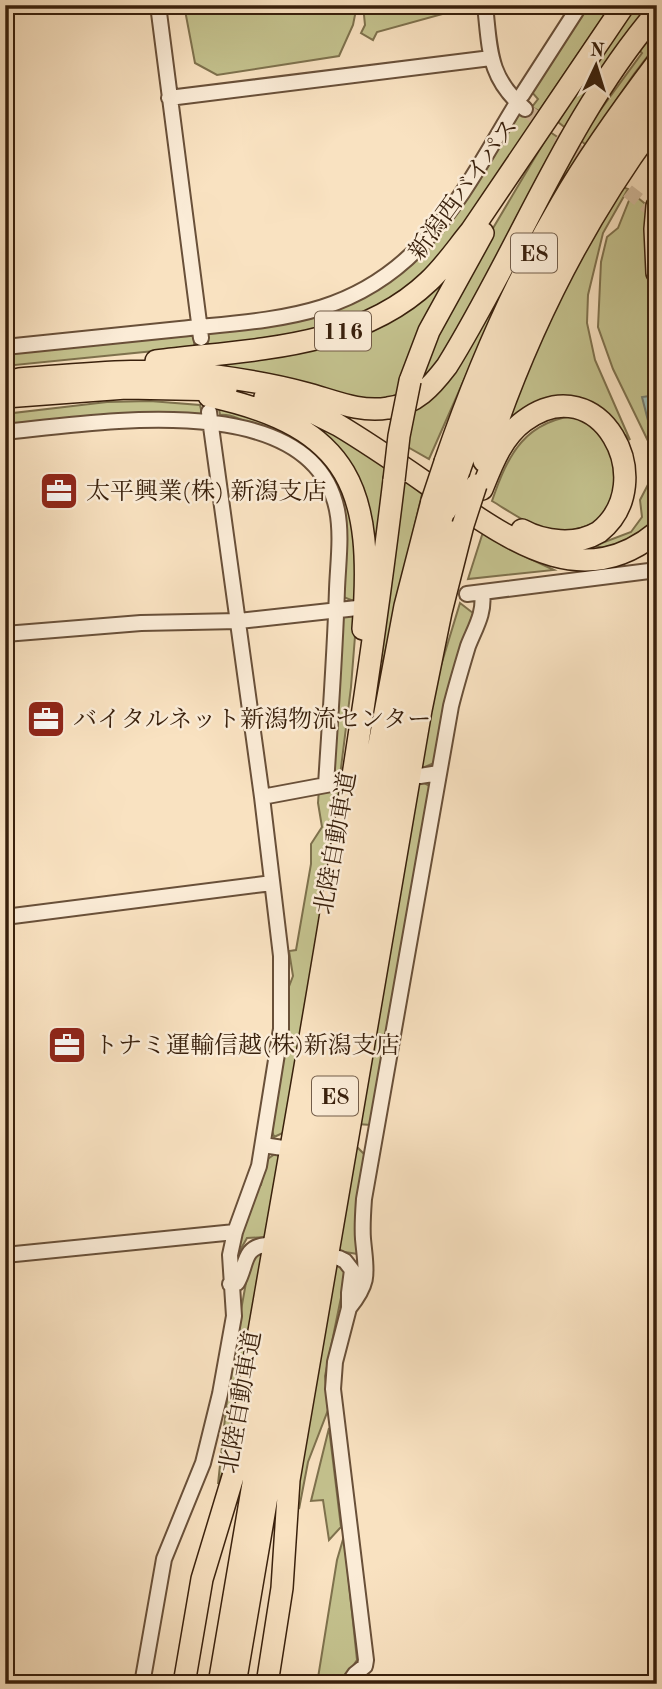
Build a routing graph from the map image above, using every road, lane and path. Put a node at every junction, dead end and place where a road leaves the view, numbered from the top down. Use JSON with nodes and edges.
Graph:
{"nodes":[{"id":1,"x":158,"y":5,"type":"edge"},
{"id":2,"x":485,"y":5,"type":"edge"},
{"id":3,"x":580,"y":5,"type":"edge"},
{"id":4,"x":624,"y":5,"type":"edge"},
{"id":5,"x":657,"y":12,"type":"edge"},
{"id":6,"x":491,"y":58,"type":"junction"},
{"id":7,"x":657,"y":63,"type":"edge"},
{"id":8,"x":657,"y":90,"type":"edge"},
{"id":9,"x":562,"y":96,"type":"junction"},
{"id":10,"x":169,"y":98,"type":"junction"},
{"id":11,"x":524,"y":103,"type":"junction"},
{"id":12,"x":657,"y":121,"type":"edge"},
{"id":13,"x":657,"y":206,"type":"edge"},
{"id":14,"x":656,"y":225,"type":"edge"},
{"id":15,"x":657,"y":273,"type":"edge"},
{"id":16,"x":201,"y":332,"type":"junction"},
{"id":17,"x":5,"y":347,"type":"edge"},
{"id":18,"x":12,"y":380,"type":"edge"},
{"id":19,"x":269,"y":385,"type":"junction"},
{"id":20,"x":162,"y":388,"type":"junction"},
{"id":21,"x":5,"y":397,"type":"edge"},
{"id":22,"x":210,"y":417,"type":"junction"},
{"id":23,"x":5,"y":432,"type":"edge"},
{"id":24,"x":452,"y":467,"type":"junction"},
{"id":25,"x":479,"y":487,"type":"junction"},
{"id":26,"x":439,"y":506,"type":"junction"},
{"id":27,"x":657,"y":532,"type":"edge"},
{"id":28,"x":657,"y":570,"type":"edge"},
{"id":29,"x":357,"y":608,"type":"dead end"},
{"id":30,"x":337,"y":610,"type":"junction"},
{"id":31,"x":239,"y":621,"type":"junction"},
{"id":32,"x":5,"y":634,"type":"edge"},
{"id":33,"x":439,"y":773,"type":"junction"},
{"id":34,"x":420,"y":776,"type":"dead end"},
{"id":35,"x":326,"y":785,"type":"junction"},
{"id":36,"x":346,"y":785,"type":"junction"},
{"id":37,"x":262,"y":797,"type":"junction"},
{"id":38,"x":272,"y":883,"type":"junction"},
{"id":39,"x":5,"y":917,"type":"edge"},
{"id":40,"x":375,"y":1135,"type":"junction"},
{"id":41,"x":359,"y":1139,"type":"dead end"},
{"id":42,"x":263,"y":1145,"type":"junction"},
{"id":43,"x":283,"y":1148,"type":"dead end"},
{"id":44,"x":234,"y":1232,"type":"junction"},
{"id":45,"x":266,"y":1245,"type":"dead end"},
{"id":46,"x":5,"y":1255,"type":"edge"},
{"id":47,"x":339,"y":1258,"type":"dead end"},
{"id":48,"x":230,"y":1284,"type":"junction"},
{"id":49,"x":349,"y":1308,"type":"junction"},
{"id":50,"x":142,"y":1684,"type":"edge"},
{"id":51,"x":184,"y":1684,"type":"edge"},
{"id":52,"x":219,"y":1684,"type":"edge"},
{"id":53,"x":235,"y":1684,"type":"edge"},
{"id":54,"x":267,"y":1684,"type":"edge"},
{"id":55,"x":348,"y":1684,"type":"edge"}],
"edges":[{"from":1,"to":10,"type":"street"},
{"from":2,"to":6,"type":"street"},
{"from":3,"to":11,"type":"street"},
{"from":4,"to":9,"type":"highway","name":"新潟西バイパス","number":"116"},
{"from":5,"to":19,"type":"highway"},
{"from":6,"to":10,"type":"street"},
{"from":6,"to":11,"type":"street"},
{"from":7,"to":24,"type":"highway","name":"北陸自動車道","number":"E8"},
{"from":8,"to":24,"type":"highway","name":"北陸自動車道","number":"E8"},
{"from":9,"to":18,"type":"highway","name":"新潟西バイパス","number":"116"},
{"from":9,"to":36,"type":"highway","bridge":true},
{"from":10,"to":16,"type":"street"},
{"from":11,"to":16,"type":"street"},
{"from":12,"to":25,"type":"highway"},
{"from":13,"to":14,"type":"highway"},
{"from":14,"to":15,"type":"highway"},
{"from":16,"to":17,"type":"street"},
{"from":18,"to":19,"type":"highway"},
{"from":19,"to":25,"type":"highway"},
{"from":20,"to":21,"type":"highway"},
{"from":20,"to":27,"type":"highway"},
{"from":20,"to":36,"type":"highway"},
{"from":22,"to":23,"type":"street"},
{"from":22,"to":30,"type":"street"},
{"from":22,"to":31,"type":"street"},
{"from":24,"to":26,"type":"highway","name":"北陸自動車道","number":"E8","bridge":true},
{"from":25,"to":54,"type":"highway","bridge":true},
{"from":26,"to":52,"type":"highway","name":"北陸自動車道","number":"E8"},
{"from":26,"to":53,"type":"highway","name":"北陸自動車道","number":"E8"},
{"from":28,"to":33,"type":"street"},
{"from":29,"to":30,"type":"street"},
{"from":30,"to":31,"type":"street"},
{"from":30,"to":35,"type":"street"},
{"from":31,"to":32,"type":"street"},
{"from":31,"to":37,"type":"street"},
{"from":33,"to":34,"type":"street"},
{"from":33,"to":40,"type":"street"},
{"from":35,"to":36,"type":"street"},
{"from":35,"to":37,"type":"street"},
{"from":36,"to":51,"type":"highway"},
{"from":37,"to":38,"type":"street"},
{"from":38,"to":39,"type":"street"},
{"from":38,"to":42,"type":"street"},
{"from":40,"to":41,"type":"street"},
{"from":40,"to":49,"type":"street"},
{"from":42,"to":43,"type":"street"},
{"from":42,"to":44,"type":"street"},
{"from":44,"to":46,"type":"street"},
{"from":44,"to":48,"type":"street"},
{"from":45,"to":48,"type":"street"},
{"from":47,"to":49,"type":"street"},
{"from":48,"to":50,"type":"street"},
{"from":49,"to":55,"type":"street"}]}
